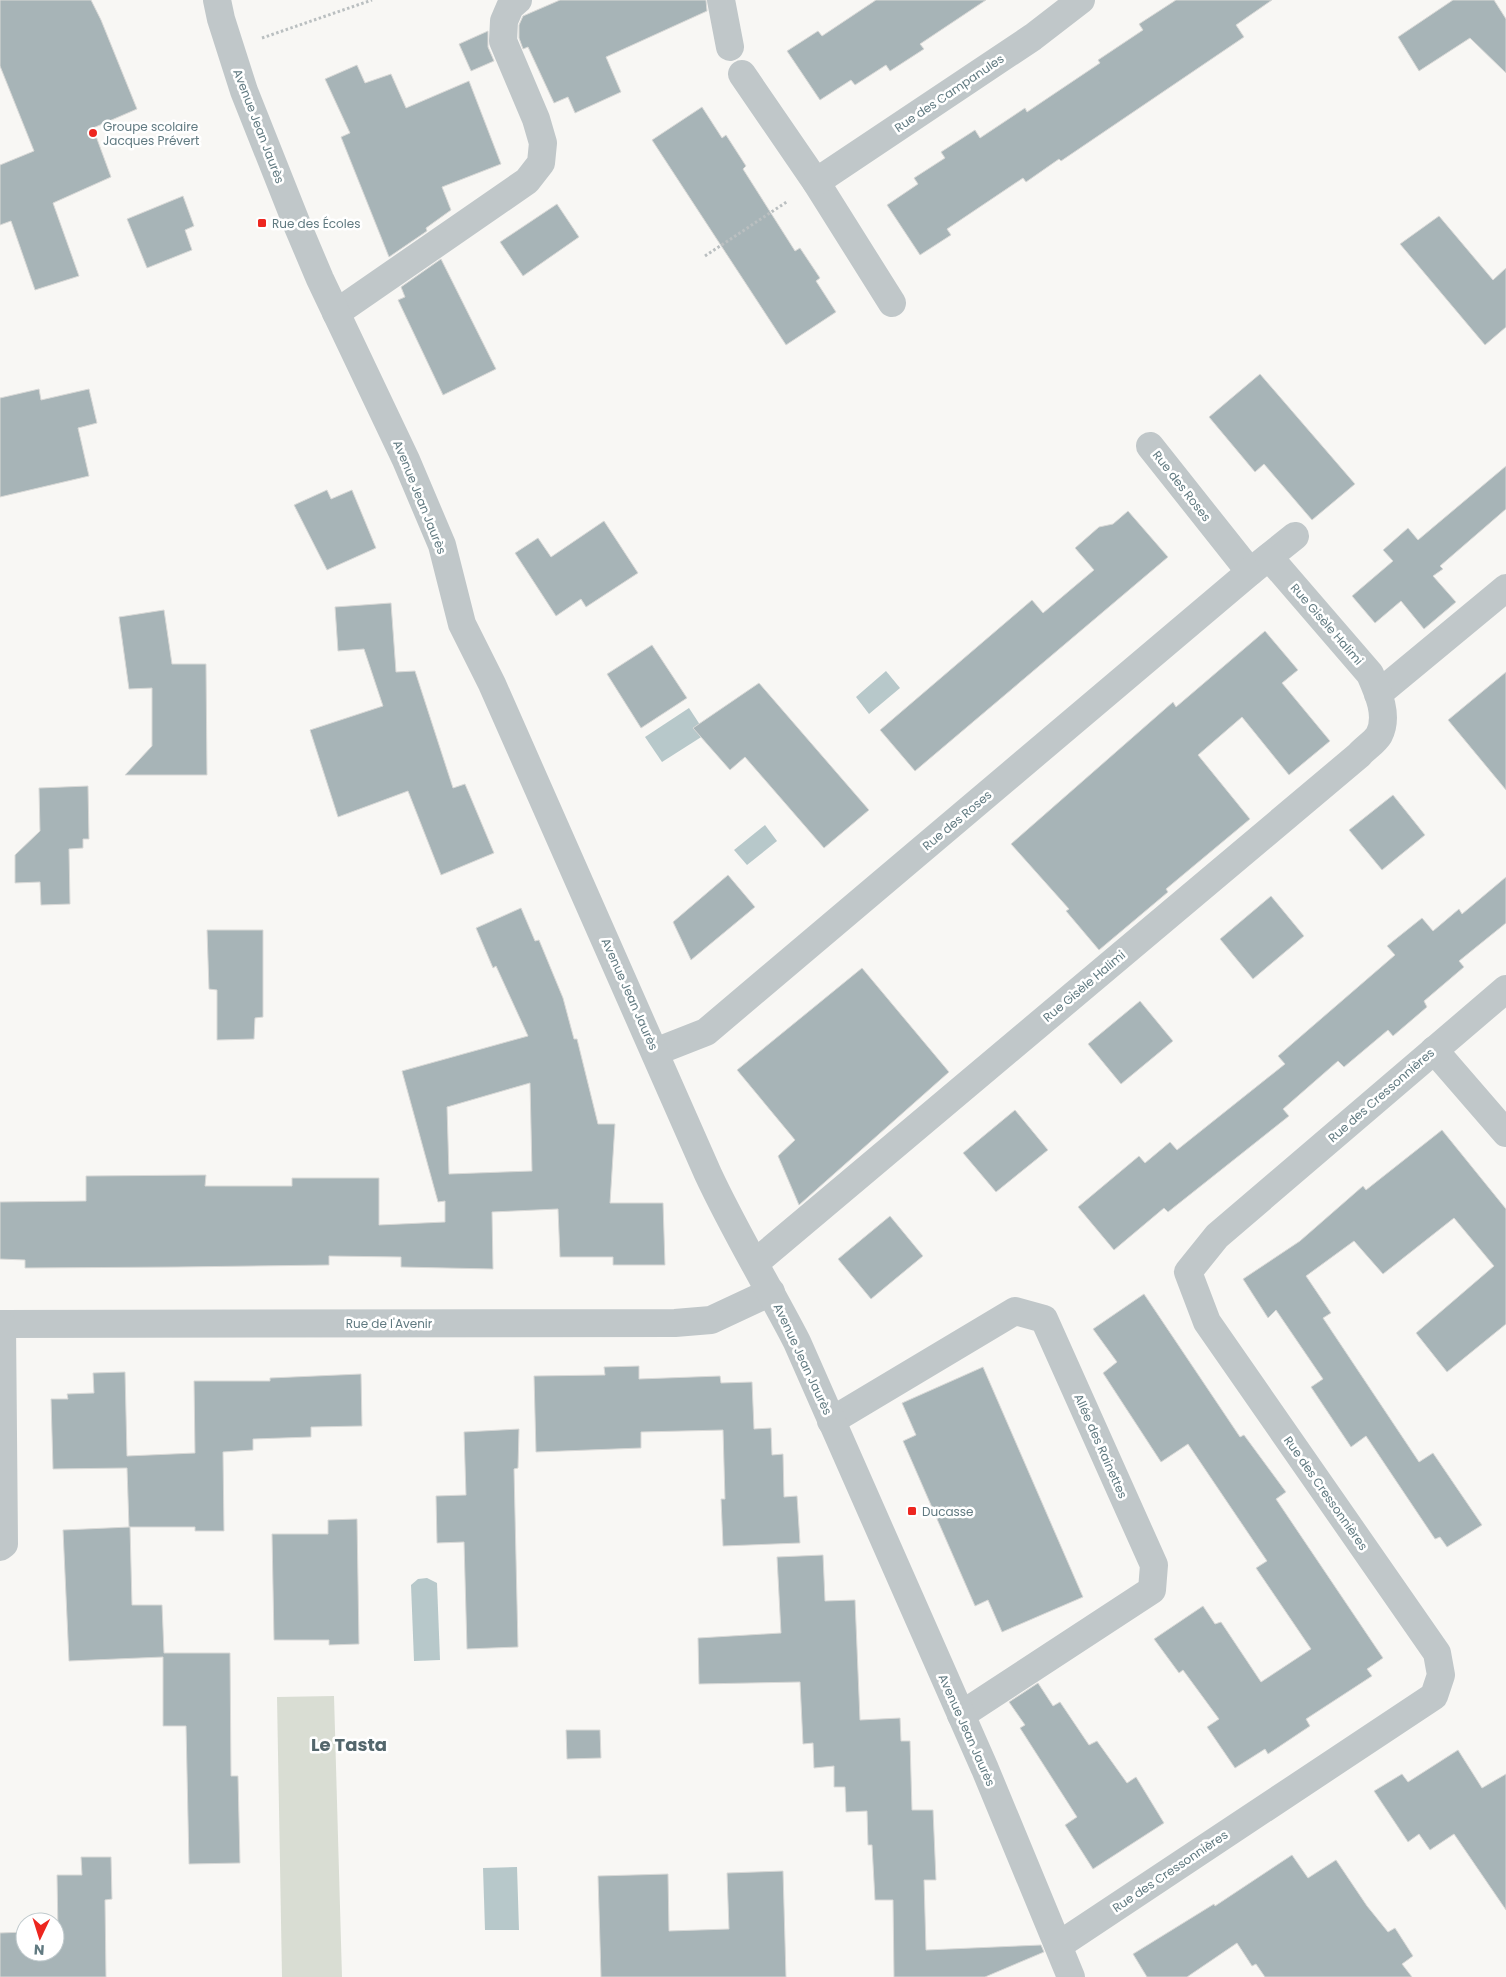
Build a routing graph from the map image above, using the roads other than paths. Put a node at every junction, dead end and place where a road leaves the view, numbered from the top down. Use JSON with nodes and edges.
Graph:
{"nodes":[{"id":1,"x":217,"y":0,"type":"edge"},
{"id":2,"x":518,"y":0,"type":"edge"},
{"id":3,"x":722,"y":0,"type":"edge"},
{"id":4,"x":1081,"y":0,"type":"edge"},
{"id":5,"x":730,"y":47,"type":"dead end"},
{"id":6,"x":742,"y":74,"type":"dead end"},
{"id":7,"x":816,"y":182,"type":"junction"},
{"id":8,"x":892,"y":303,"type":"dead end"},
{"id":9,"x":336,"y":313,"type":"junction"},
{"id":10,"x":1150,"y":446,"type":"dead end"},
{"id":11,"x":1295,"y":536,"type":"dead end"},
{"id":12,"x":1260,"y":565,"type":"junction"},
{"id":13,"x":1506,"y":588,"type":"edge"},
{"id":14,"x":1378,"y":694,"type":"junction"},
{"id":15,"x":1506,"y":988,"type":"edge"},
{"id":16,"x":1434,"y":1050,"type":"junction"},
{"id":17,"x":655,"y":1052,"type":"junction"},
{"id":18,"x":1506,"y":1133,"type":"edge"},
{"id":19,"x":755,"y":1263,"type":"junction"},
{"id":20,"x":771,"y":1292,"type":"junction"},
{"id":21,"x":1,"y":1324,"type":"edge"},
{"id":22,"x":831,"y":1421,"type":"junction"},
{"id":23,"x":0,"y":1547,"type":"edge"},
{"id":24,"x":961,"y":1715,"type":"junction"},
{"id":25,"x":1059,"y":1945,"type":"junction"},
{"id":26,"x":1071,"y":1977,"type":"edge"}],
"edges":[{"from":1,"to":9,"type":"street","name":"Avenue Jean Jaurès"},
{"from":2,"to":9,"type":"street"},
{"from":3,"to":5,"type":"street"},
{"from":4,"to":7,"type":"street","name":"Rue des Campanules"},
{"from":6,"to":7,"type":"street"},
{"from":7,"to":8,"type":"street"},
{"from":9,"to":17,"type":"street","name":"Avenue Jean Jaurès"},
{"from":10,"to":12,"type":"street","name":"Rue des Roses"},
{"from":11,"to":12,"type":"street","name":"Rue des Roses"},
{"from":12,"to":14,"type":"street","name":"Rue Gisèle Halimi"},
{"from":12,"to":17,"type":"street","name":"Rue des Roses"},
{"from":13,"to":14,"type":"street"},
{"from":14,"to":19,"type":"street","name":"Rue Gisèle Halimi"},
{"from":15,"to":16,"type":"street","name":"Rue des Cressonnières"},
{"from":16,"to":18,"type":"street"},
{"from":16,"to":25,"type":"street","name":"Rue des Cressonnières"},
{"from":17,"to":19,"type":"street","name":"Avenue Jean Jaurès"},
{"from":19,"to":20,"type":"street","name":"Avenue Jean Jaurès"},
{"from":20,"to":21,"type":"street","name":"Rue de l'Avenir"},
{"from":20,"to":22,"type":"street","name":"Avenue Jean Jaurès"},
{"from":21,"to":23,"type":"street"},
{"from":22,"to":24,"type":"street","name":"Avenue Jean Jaurès"},
{"from":22,"to":24,"type":"street","name":"Allée des Rainettes"},
{"from":24,"to":25,"type":"street","name":"Avenue Jean Jaurès"},
{"from":25,"to":26,"type":"street","name":"Avenue Jean Jaurès"}]}
